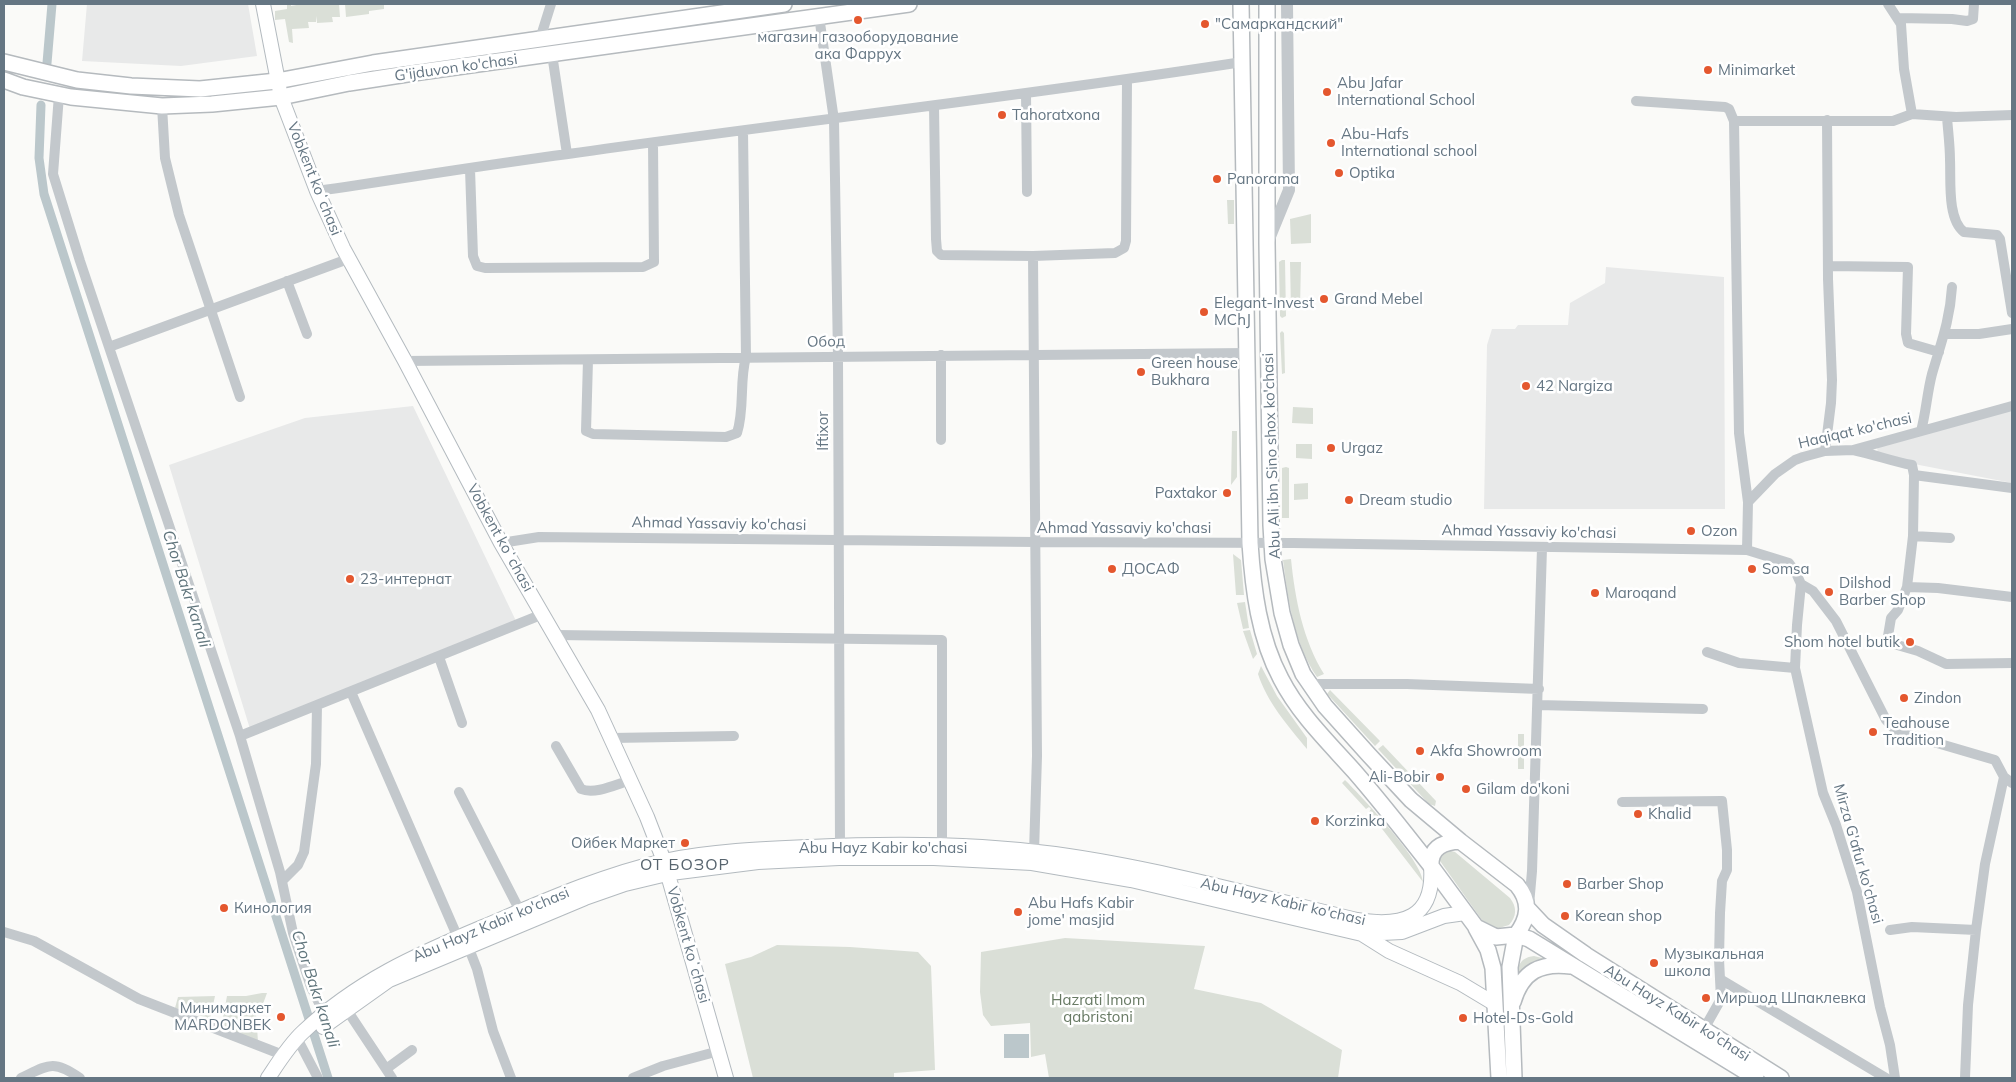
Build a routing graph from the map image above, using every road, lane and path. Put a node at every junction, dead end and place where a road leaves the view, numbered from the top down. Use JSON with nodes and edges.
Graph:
{"nodes":[{"id":1,"x":263,"y":4,"type":"edge"},
{"id":2,"x":551,"y":4,"type":"edge"},
{"id":3,"x":784,"y":4,"type":"edge"},
{"id":4,"x":909,"y":4,"type":"edge"},
{"id":5,"x":1241,"y":4,"type":"edge"},
{"id":6,"x":1267,"y":4,"type":"edge"},
{"id":7,"x":1287,"y":4,"type":"edge"},
{"id":8,"x":1888,"y":4,"type":"edge"},
{"id":9,"x":1974,"y":4,"type":"edge"},
{"id":10,"x":819,"y":16,"type":"junction"},
{"id":11,"x":1898,"y":18,"type":"junction"},
{"id":12,"x":540,"y":39,"type":"junction"},
{"id":13,"x":552,"y":54,"type":"junction"},
{"id":14,"x":4,"y":62,"type":"edge"},
{"id":15,"x":1242,"y":62,"type":"junction"},
{"id":16,"x":1127,"y":79,"type":"junction"},
{"id":17,"x":4,"y":80,"type":"edge"},
{"id":18,"x":277,"y":81,"type":"junction"},
{"id":19,"x":1026,"y":93,"type":"junction"},
{"id":20,"x":59,"y":95,"type":"junction"},
{"id":21,"x":281,"y":97,"type":"junction"},
{"id":22,"x":1636,"y":101,"type":"dead end"},
{"id":23,"x":162,"y":106,"type":"junction"},
{"id":24,"x":934,"y":106,"type":"junction"},
{"id":25,"x":1912,"y":114,"type":"junction"},
{"id":26,"x":2012,"y":115,"type":"edge"},
{"id":27,"x":1947,"y":117,"type":"junction"},
{"id":28,"x":834,"y":120,"type":"junction"},
{"id":29,"x":1826,"y":120,"type":"junction"},
{"id":30,"x":1734,"y":121,"type":"junction"},
{"id":31,"x":743,"y":131,"type":"junction"},
{"id":32,"x":653,"y":143,"type":"junction"},
{"id":33,"x":567,"y":154,"type":"junction"},
{"id":34,"x":470,"y":169,"type":"junction"},
{"id":35,"x":317,"y":191,"type":"junction"},
{"id":36,"x":1027,"y":192,"type":"dead end"},
{"id":37,"x":1267,"y":243,"type":"junction"},
{"id":38,"x":1033,"y":256,"type":"junction"},
{"id":39,"x":348,"y":259,"type":"junction"},
{"id":40,"x":1828,"y":266,"type":"junction"},
{"id":41,"x":287,"y":281,"type":"junction"},
{"id":42,"x":1952,"y":288,"type":"dead end"},
{"id":43,"x":209,"y":310,"type":"junction"},
{"id":44,"x":2012,"y":313,"type":"edge"},
{"id":45,"x":2012,"y":329,"type":"edge"},
{"id":46,"x":307,"y":334,"type":"dead end"},
{"id":47,"x":1945,"y":334,"type":"junction"},
{"id":48,"x":109,"y":347,"type":"junction"},
{"id":49,"x":1939,"y":352,"type":"junction"},
{"id":50,"x":1248,"y":353,"type":"junction"},
{"id":51,"x":941,"y":355,"type":"junction"},
{"id":52,"x":1034,"y":355,"type":"junction"},
{"id":53,"x":746,"y":357,"type":"junction"},
{"id":54,"x":838,"y":357,"type":"junction"},
{"id":55,"x":588,"y":360,"type":"junction"},
{"id":56,"x":406,"y":361,"type":"junction"},
{"id":57,"x":240,"y":397,"type":"dead end"},
{"id":58,"x":2012,"y":406,"type":"edge"},
{"id":59,"x":1921,"y":432,"type":"junction"},
{"id":60,"x":941,"y":440,"type":"dead end"},
{"id":61,"x":1853,"y":450,"type":"junction"},
{"id":62,"x":1825,"y":451,"type":"junction"},
{"id":63,"x":1914,"y":475,"type":"junction"},
{"id":64,"x":2012,"y":488,"type":"edge"},
{"id":65,"x":1748,"y":502,"type":"junction"},
{"id":66,"x":1913,"y":536,"type":"junction"},
{"id":67,"x":1950,"y":538,"type":"dead end"},
{"id":68,"x":838,"y":540,"type":"junction"},
{"id":69,"x":1035,"y":542,"type":"junction"},
{"id":70,"x":500,"y":543,"type":"junction"},
{"id":71,"x":1250,"y":543,"type":"junction"},
{"id":72,"x":1272,"y":543,"type":"junction"},
{"id":73,"x":1542,"y":548,"type":"junction"},
{"id":74,"x":1747,"y":550,"type":"junction"},
{"id":75,"x":1801,"y":584,"type":"junction"},
{"id":76,"x":1907,"y":587,"type":"junction"},
{"id":77,"x":2012,"y":597,"type":"edge"},
{"id":78,"x":544,"y":614,"type":"junction"},
{"id":79,"x":556,"y":635,"type":"junction"},
{"id":80,"x":838,"y":639,"type":"junction"},
{"id":81,"x":1708,"y":652,"type":"dead end"},
{"id":82,"x":440,"y":657,"type":"junction"},
{"id":83,"x":2012,"y":663,"type":"edge"},
{"id":84,"x":1795,"y":668,"type":"junction"},
{"id":85,"x":1309,"y":684,"type":"junction"},
{"id":86,"x":1539,"y":689,"type":"junction"},
{"id":87,"x":351,"y":692,"type":"junction"},
{"id":88,"x":317,"y":705,"type":"junction"},
{"id":89,"x":1538,"y":705,"type":"junction"},
{"id":90,"x":1703,"y":710,"type":"dead end"},
{"id":91,"x":462,"y":723,"type":"dead end"},
{"id":92,"x":240,"y":736,"type":"junction"},
{"id":93,"x":734,"y":736,"type":"dead end"},
{"id":94,"x":611,"y":738,"type":"junction"},
{"id":95,"x":556,"y":746,"type":"dead end"},
{"id":96,"x":631,"y":780,"type":"junction"},
{"id":97,"x":2008,"y":780,"type":"edge"},
{"id":98,"x":459,"y":792,"type":"dead end"},
{"id":99,"x":1622,"y":802,"type":"dead end"},
{"id":100,"x":1460,"y":841,"type":"junction"},
{"id":101,"x":840,"y":846,"type":"junction"},
{"id":102,"x":942,"y":846,"type":"junction"},
{"id":103,"x":1034,"y":852,"type":"junction"},
{"id":104,"x":1431,"y":866,"type":"junction"},
{"id":105,"x":1532,"y":867,"type":"junction"},
{"id":106,"x":665,"y":868,"type":"junction"},
{"id":107,"x":282,"y":881,"type":"junction"},
{"id":108,"x":1511,"y":882,"type":"junction"},
{"id":109,"x":1280,"y":907,"type":"junction"},
{"id":110,"x":1528,"y":909,"type":"junction"},
{"id":111,"x":520,"y":911,"type":"junction"},
{"id":112,"x":1465,"y":913,"type":"junction"},
{"id":113,"x":1476,"y":927,"type":"junction"},
{"id":114,"x":1890,"y":930,"type":"dead end"},
{"id":115,"x":1976,"y":930,"type":"junction"},
{"id":116,"x":4,"y":932,"type":"edge"},
{"id":117,"x":1362,"y":934,"type":"junction"},
{"id":118,"x":1516,"y":935,"type":"junction"},
{"id":119,"x":463,"y":942,"type":"junction"},
{"id":120,"x":1576,"y":967,"type":"junction"},
{"id":121,"x":1720,"y":979,"type":"junction"},
{"id":122,"x":1495,"y":1004,"type":"junction"},
{"id":123,"x":347,"y":1010,"type":"junction"},
{"id":124,"x":327,"y":1016,"type":"junction"},
{"id":125,"x":1511,"y":1021,"type":"junction"},
{"id":126,"x":1704,"y":1029,"type":"junction"},
{"id":127,"x":301,"y":1039,"type":"junction"},
{"id":128,"x":412,"y":1050,"type":"dead end"},
{"id":129,"x":719,"y":1051,"type":"junction"},
{"id":130,"x":283,"y":1055,"type":"junction"},
{"id":131,"x":386,"y":1069,"type":"junction"},
{"id":132,"x":21,"y":1078,"type":"edge"},
{"id":133,"x":80,"y":1078,"type":"edge"},
{"id":134,"x":268,"y":1078,"type":"edge"},
{"id":135,"x":318,"y":1078,"type":"edge"},
{"id":136,"x":392,"y":1078,"type":"edge"},
{"id":137,"x":510,"y":1078,"type":"edge"},
{"id":138,"x":633,"y":1078,"type":"edge"},
{"id":139,"x":726,"y":1078,"type":"edge"},
{"id":140,"x":1499,"y":1078,"type":"edge"},
{"id":141,"x":1514,"y":1078,"type":"edge"},
{"id":142,"x":1756,"y":1078,"type":"edge"},
{"id":143,"x":1781,"y":1078,"type":"edge"},
{"id":144,"x":1886,"y":1078,"type":"edge"},
{"id":145,"x":1895,"y":1078,"type":"edge"},
{"id":146,"x":1965,"y":1078,"type":"edge"}],
"edges":[{"from":1,"to":18,"type":"main road","name":"Vobkent koʻchasi"},
{"from":2,"to":12,"type":"street"},
{"from":3,"to":12,"type":"main road","name":"G'ijduvon ko'chasi"},
{"from":4,"to":10,"type":"main road","name":"G'ijduvon ko'chasi"},
{"from":5,"to":15,"type":"main road","name":"Abu Ali ibn Sino shox ko'chasi"},
{"from":6,"to":37,"type":"main road","name":"Abu Ali ibn Sino shox ko'chasi"},
{"from":7,"to":37,"type":"street"},
{"from":8,"to":11,"type":"street"},
{"from":9,"to":11,"type":"street"},
{"from":10,"to":13,"type":"main road","name":"G'ijduvon ko'chasi"},
{"from":10,"to":28,"type":"street","name":"Iftixor"},
{"from":11,"to":25,"type":"street"},
{"from":12,"to":18,"type":"main road","name":"G'ijduvon ko'chasi"},
{"from":13,"to":21,"type":"main road","name":"G'ijduvon ko'chasi"},
{"from":13,"to":33,"type":"street"},
{"from":14,"to":18,"type":"main road","name":"G'ijduvon ko'chasi"},
{"from":15,"to":16,"type":"street"},
{"from":15,"to":50,"type":"main road","name":"Abu Ali ibn Sino shox ko'chasi"},
{"from":16,"to":19,"type":"street"},
{"from":16,"to":38,"type":"street"},
{"from":17,"to":20,"type":"main road","name":"G'ijduvon ko'chasi"},
{"from":18,"to":21,"type":"main road","name":"Vobkent koʻchasi"},
{"from":19,"to":24,"type":"street"},
{"from":19,"to":36,"type":"street"},
{"from":20,"to":23,"type":"main road","name":"G'ijduvon ko'chasi"},
{"from":20,"to":48,"type":"street"},
{"from":21,"to":23,"type":"main road","name":"G'ijduvon ko'chasi"},
{"from":21,"to":35,"type":"main road","name":"Vobkent koʻchasi"},
{"from":22,"to":30,"type":"street"},
{"from":23,"to":43,"type":"street"},
{"from":24,"to":28,"type":"street"},
{"from":24,"to":38,"type":"street"},
{"from":25,"to":27,"type":"street"},
{"from":25,"to":29,"type":"street"},
{"from":26,"to":27,"type":"street"},
{"from":27,"to":44,"type":"street"},
{"from":28,"to":31,"type":"street"},
{"from":28,"to":54,"type":"street","name":"Iftixor"},
{"from":29,"to":30,"type":"street"},
{"from":29,"to":40,"type":"street"},
{"from":30,"to":65,"type":"street"},
{"from":31,"to":32,"type":"street"},
{"from":31,"to":53,"type":"street"},
{"from":32,"to":33,"type":"street"},
{"from":32,"to":34,"type":"street"},
{"from":33,"to":34,"type":"street"},
{"from":34,"to":35,"type":"street"},
{"from":35,"to":39,"type":"main road","name":"Vobkent koʻchasi"},
{"from":37,"to":72,"type":"main road","name":"Abu Ali ibn Sino shox ko'chasi"},
{"from":38,"to":52,"type":"street"},
{"from":39,"to":41,"type":"street"},
{"from":39,"to":56,"type":"main road","name":"Vobkent koʻchasi"},
{"from":40,"to":49,"type":"street"},
{"from":40,"to":62,"type":"street"},
{"from":41,"to":43,"type":"street"},
{"from":41,"to":46,"type":"street"},
{"from":42,"to":47,"type":"street"},
{"from":43,"to":48,"type":"street"},
{"from":43,"to":57,"type":"street"},
{"from":45,"to":47,"type":"street"},
{"from":47,"to":49,"type":"street"},
{"from":48,"to":92,"type":"street"},
{"from":49,"to":59,"type":"street"},
{"from":50,"to":52,"type":"street","name":"Обод"},
{"from":50,"to":71,"type":"main road","name":"Abu Ali ibn Sino shox ko'chasi"},
{"from":51,"to":52,"type":"street","name":"Обод"},
{"from":51,"to":54,"type":"street","name":"Обод"},
{"from":51,"to":60,"type":"street"},
{"from":52,"to":69,"type":"street"},
{"from":53,"to":54,"type":"street","name":"Обод"},
{"from":53,"to":55,"type":"street","name":"Обод"},
{"from":53,"to":55,"type":"street"},
{"from":54,"to":68,"type":"street","name":"Iftixor"},
{"from":55,"to":56,"type":"street","name":"Обод"},
{"from":56,"to":70,"type":"main road","name":"Vobkent koʻchasi"},
{"from":58,"to":59,"type":"street","name":"Haqiqat ko'chasi"},
{"from":59,"to":61,"type":"street","name":"Haqiqat ko'chasi"},
{"from":61,"to":62,"type":"street","name":"Haqiqat ko'chasi"},
{"from":61,"to":63,"type":"street"},
{"from":62,"to":65,"type":"street","name":"Haqiqat ko'chasi"},
{"from":63,"to":64,"type":"street"},
{"from":63,"to":66,"type":"street"},
{"from":65,"to":74,"type":"street"},
{"from":66,"to":67,"type":"street"},
{"from":66,"to":76,"type":"street"},
{"from":68,"to":69,"type":"street","name":"Ahmad Yassaviy ko'chasi"},
{"from":68,"to":70,"type":"street","name":"Ahmad Yassaviy ko'chasi"},
{"from":68,"to":80,"type":"street","name":"Iftixor"},
{"from":69,"to":71,"type":"street","name":"Ahmad Yassaviy ko'chasi"},
{"from":69,"to":103,"type":"street"},
{"from":70,"to":78,"type":"main road","name":"Vobkent koʻchasi"},
{"from":71,"to":72,"type":"street","name":"Ahmad Yassaviy ko'chasi"},
{"from":71,"to":104,"type":"main road","name":"Abu Ali ibn Sino shox ko'chasi"},
{"from":72,"to":73,"type":"street","name":"Ahmad Yassaviy ko'chasi"},
{"from":72,"to":85,"type":"main road","name":"Abu Ali ibn Sino shox ko'chasi"},
{"from":73,"to":74,"type":"street","name":"Ahmad Yassaviy ko'chasi"},
{"from":73,"to":86,"type":"street"},
{"from":74,"to":75,"type":"street"},
{"from":75,"to":84,"type":"street","name":"Mirza G'afur ko'chasi"},
{"from":75,"to":97,"type":"street"},
{"from":76,"to":77,"type":"street"},
{"from":76,"to":83,"type":"street"},
{"from":78,"to":79,"type":"main road","name":"Vobkent koʻchasi"},
{"from":78,"to":82,"type":"street"},
{"from":79,"to":80,"type":"street"},
{"from":79,"to":94,"type":"main road","name":"Vobkent koʻchasi"},
{"from":80,"to":101,"type":"street","name":"Iftixor"},
{"from":80,"to":102,"type":"street"},
{"from":81,"to":84,"type":"street"},
{"from":82,"to":87,"type":"street"},
{"from":82,"to":91,"type":"street"},
{"from":84,"to":145,"type":"street","name":"Mirza G'afur ko'chasi"},
{"from":85,"to":86,"type":"street"},
{"from":85,"to":100,"type":"main road","name":"Abu Ali ibn Sino shox ko'chasi"},
{"from":86,"to":89,"type":"street"},
{"from":87,"to":88,"type":"street"},
{"from":87,"to":119,"type":"street"},
{"from":88,"to":92,"type":"street"},
{"from":88,"to":107,"type":"street"},
{"from":89,"to":90,"type":"street"},
{"from":89,"to":105,"type":"street"},
{"from":92,"to":107,"type":"street"},
{"from":93,"to":94,"type":"street"},
{"from":94,"to":96,"type":"main road","name":"Vobkent koʻchasi"},
{"from":95,"to":96,"type":"street"},
{"from":96,"to":106,"type":"main road","name":"Vobkent koʻchasi"},
{"from":97,"to":115,"type":"street"},
{"from":98,"to":111,"type":"street"},
{"from":99,"to":121,"type":"street"},
{"from":100,"to":104,"type":"main road"},
{"from":100,"to":108,"type":"main road","name":"Abu Ali ibn Sino shox ko'chasi"},
{"from":101,"to":102,"type":"main road","name":"Abu Hayz Kabir ko'chasi"},
{"from":101,"to":106,"type":"main road","name":"Abu Hayz Kabir ko'chasi"},
{"from":102,"to":103,"type":"main road","name":"Abu Hayz Kabir ko'chasi"},
{"from":103,"to":109,"type":"main road","name":"Abu Hayz Kabir ko'chasi"},
{"from":104,"to":109,"type":"main road","name":"Abu Hayz Kabir ko'chasi"},
{"from":104,"to":112,"type":"main road","name":"Abu Ali ibn Sino shox ko'chasi"},
{"from":105,"to":108,"type":"street"},
{"from":105,"to":110,"type":"street"},
{"from":106,"to":109,"type":"main road","name":"Abu Hayz Kabir ko'chasi"},
{"from":106,"to":111,"type":"main road","name":"Abu Hayz Kabir ko'chasi"},
{"from":106,"to":119,"type":"main road","name":"Abu Hayz Kabir ko'chasi"},
{"from":106,"to":129,"type":"main road","name":"Vobkent koʻchasi"},
{"from":107,"to":124,"type":"street"},
{"from":108,"to":110,"type":"main road","name":"Abu Hayz Kabir ko'chasi"},
{"from":109,"to":117,"type":"main road","name":"Abu Hayz Kabir ko'chasi"},
{"from":110,"to":118,"type":"main road"},
{"from":110,"to":126,"type":"main road","name":"Abu Hayz Kabir ko'chasi"},
{"from":111,"to":119,"type":"main road","name":"Abu Hayz Kabir ko'chasi"},
{"from":112,"to":113,"type":"main road","name":"Abu Ali ibn Sino shox ko'chasi"},
{"from":112,"to":117,"type":"main road","name":"Abu Hayz Kabir ko'chasi"},
{"from":113,"to":118,"type":"main road"},
{"from":113,"to":122,"type":"main road"},
{"from":114,"to":115,"type":"street"},
{"from":115,"to":146,"type":"street"},
{"from":116,"to":130,"type":"street"},
{"from":117,"to":122,"type":"main road"},
{"from":118,"to":120,"type":"main road","name":"Abu Hayz Kabir ko'chasi"},
{"from":118,"to":125,"type":"main road"},
{"from":119,"to":123,"type":"main road","name":"Abu Hayz Kabir ko'chasi"},
{"from":119,"to":124,"type":"main road","name":"Abu Hayz Kabir ko'chasi"},
{"from":119,"to":137,"type":"street"},
{"from":120,"to":125,"type":"main road"},
{"from":120,"to":142,"type":"main road","name":"Abu Hayz Kabir ko'chasi"},
{"from":121,"to":126,"type":"street"},
{"from":121,"to":144,"type":"street"},
{"from":122,"to":140,"type":"main road"},
{"from":123,"to":124,"type":"main road","name":"Abu Hayz Kabir ko'chasi"},
{"from":123,"to":131,"type":"street"},
{"from":124,"to":127,"type":"main road"},
{"from":125,"to":141,"type":"main road"},
{"from":126,"to":143,"type":"main road","name":"Abu Hayz Kabir ko'chasi"},
{"from":127,"to":130,"type":"main road"},
{"from":127,"to":135,"type":"street"},
{"from":128,"to":131,"type":"street"},
{"from":129,"to":138,"type":"street"},
{"from":129,"to":139,"type":"main road","name":"Vobkent koʻchasi"},
{"from":130,"to":134,"type":"main road"},
{"from":131,"to":136,"type":"street"},
{"from":132,"to":133,"type":"street"}]}
